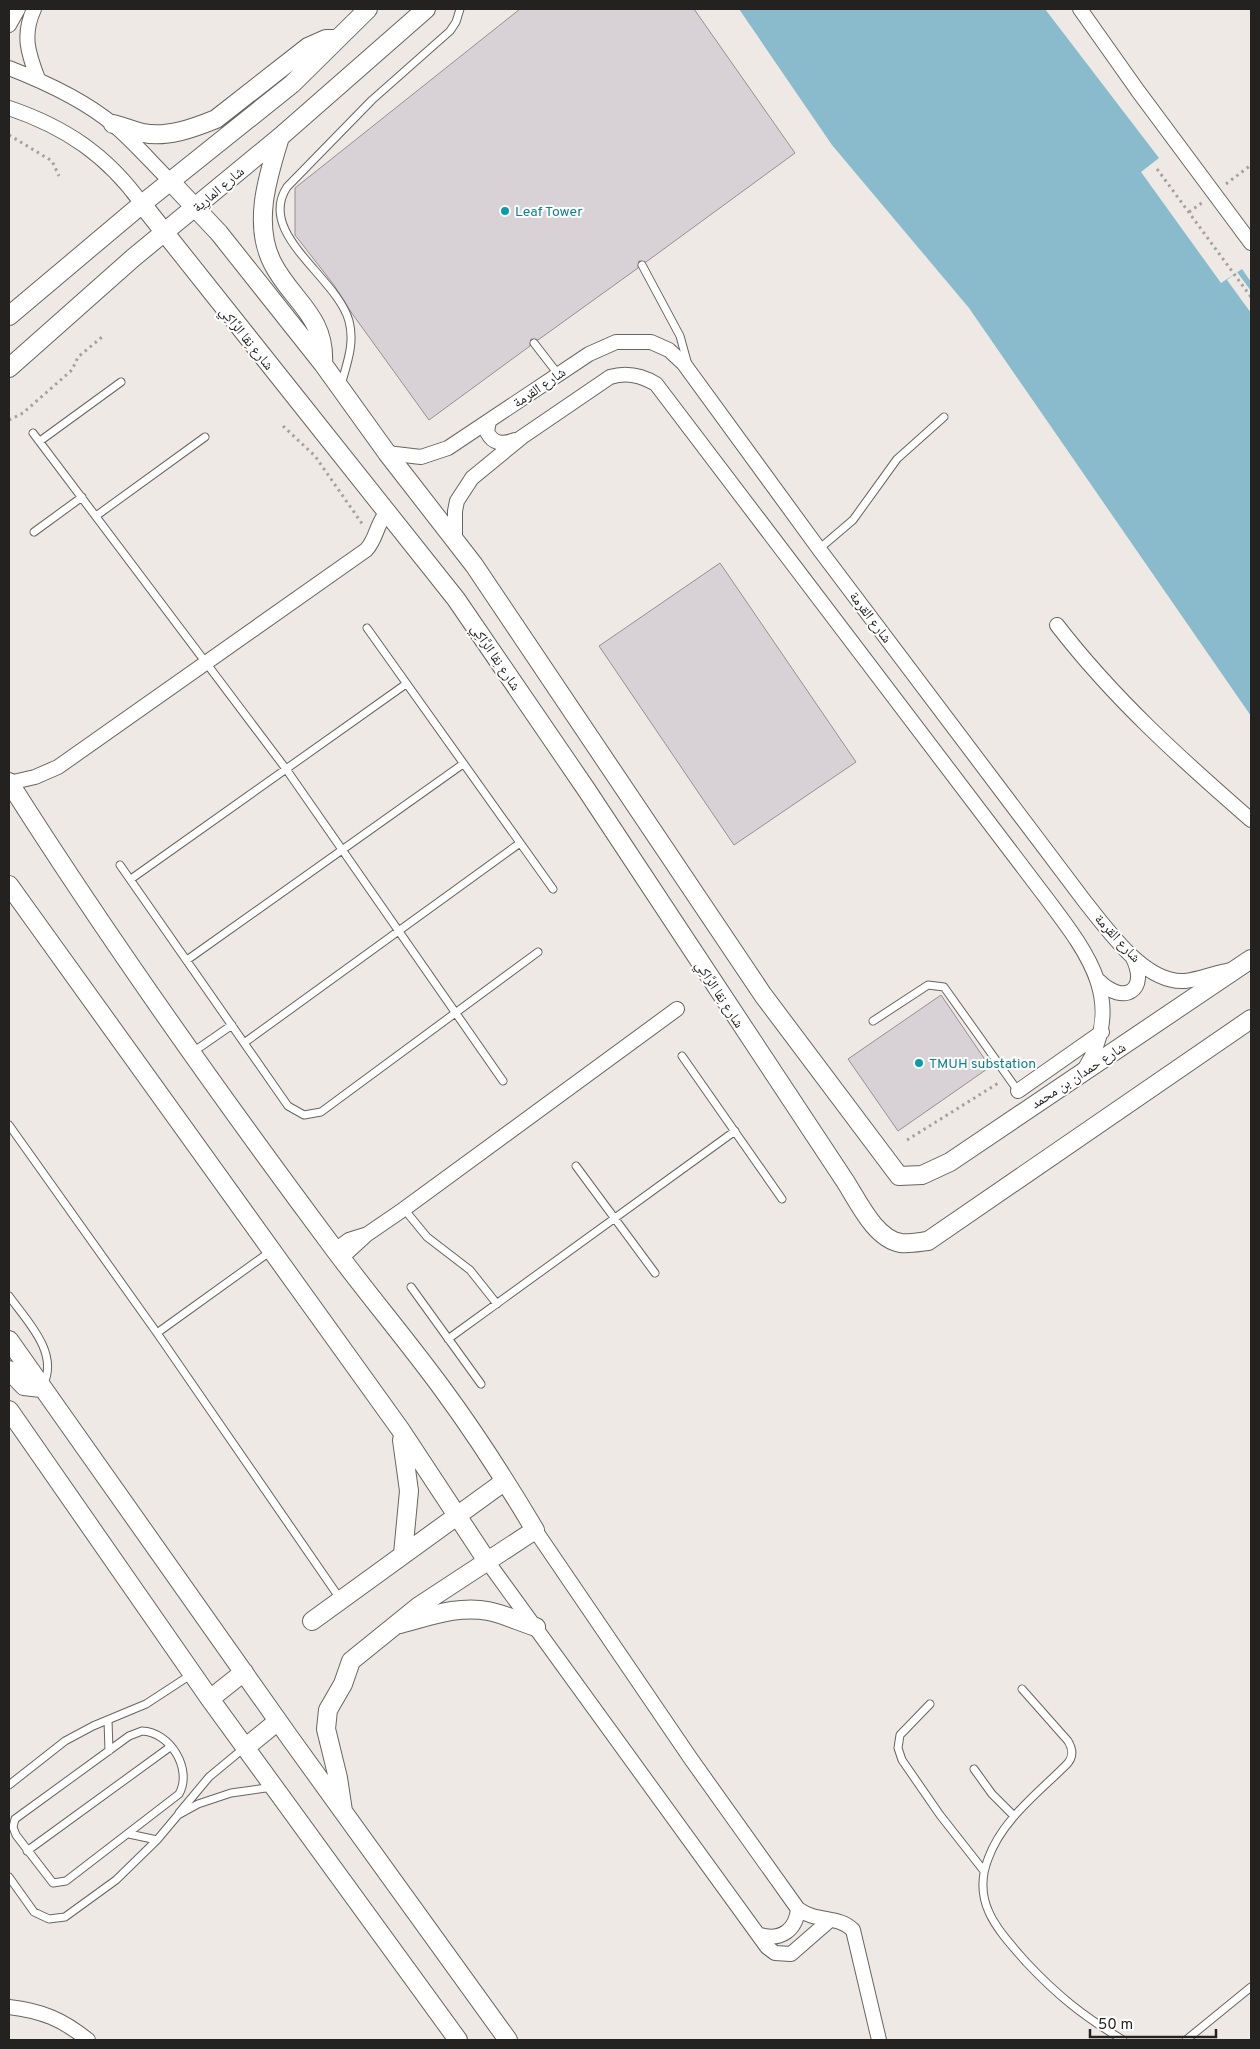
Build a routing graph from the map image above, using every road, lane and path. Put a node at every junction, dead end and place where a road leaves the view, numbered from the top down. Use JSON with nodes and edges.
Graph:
{"nodes":[{"id":1,"x":18,"y":9,"type":"edge"},
{"id":2,"x":34,"y":9,"type":"edge"},
{"id":3,"x":368,"y":9,"type":"edge"},
{"id":4,"x":426,"y":9,"type":"edge"},
{"id":5,"x":460,"y":9,"type":"edge"},
{"id":6,"x":1080,"y":9,"type":"edge"},
{"id":7,"x":9,"y":25,"type":"edge"},
{"id":8,"x":337,"y":40,"type":"junction"},
{"id":9,"x":9,"y":68,"type":"edge"},
{"id":10,"x":38,"y":79,"type":"junction"},
{"id":11,"x":9,"y":108,"type":"edge"},
{"id":12,"x":113,"y":124,"type":"junction"},
{"id":13,"x":9,"y":136,"type":"edge"},
{"id":14,"x":280,"y":137,"type":"junction"},
{"id":15,"x":1251,"y":165,"type":"edge"},
{"id":16,"x":1157,"y":169,"type":"dead end"},
{"id":17,"x":59,"y":176,"type":"dead end"},
{"id":18,"x":171,"y":182,"type":"junction"},
{"id":19,"x":1223,"y":186,"type":"dead end"},
{"id":20,"x":142,"y":204,"type":"junction"},
{"id":21,"x":196,"y":208,"type":"junction"},
{"id":22,"x":164,"y":232,"type":"junction"},
{"id":23,"x":1251,"y":243,"type":"edge"},
{"id":24,"x":642,"y":265,"type":"dead end"},
{"id":25,"x":1251,"y":297,"type":"edge"},
{"id":26,"x":9,"y":316,"type":"edge"},
{"id":27,"x":102,"y":337,"type":"dead end"},
{"id":28,"x":534,"y":343,"type":"dead end"},
{"id":29,"x":323,"y":364,"type":"junction"},
{"id":30,"x":9,"y":368,"type":"edge"},
{"id":31,"x":690,"y":373,"type":"junction"},
{"id":32,"x":558,"y":374,"type":"junction"},
{"id":33,"x":121,"y":382,"type":"dead end"},
{"id":34,"x":340,"y":388,"type":"junction"},
{"id":35,"x":944,"y":418,"type":"dead end"},
{"id":36,"x":9,"y":420,"type":"edge"},
{"id":37,"x":489,"y":421,"type":"junction"},
{"id":38,"x":283,"y":426,"type":"dead end"},
{"id":39,"x":33,"y":433,"type":"dead end"},
{"id":40,"x":205,"y":437,"type":"dead end"},
{"id":41,"x":522,"y":437,"type":"junction"},
{"id":42,"x":40,"y":441,"type":"junction"},
{"id":43,"x":387,"y":453,"type":"junction"},
{"id":44,"x":82,"y":497,"type":"junction"},
{"id":45,"x":388,"y":511,"type":"junction"},
{"id":46,"x":96,"y":516,"type":"junction"},
{"id":47,"x":34,"y":532,"type":"dead end"},
{"id":48,"x":455,"y":539,"type":"junction"},
{"id":49,"x":374,"y":540,"type":"junction"},
{"id":50,"x":819,"y":549,"type":"junction"},
{"id":51,"x":1057,"y":625,"type":"dead end"},
{"id":52,"x":366,"y":628,"type":"dead end"},
{"id":53,"x":207,"y":662,"type":"junction"},
{"id":54,"x":406,"y":684,"type":"junction"},
{"id":55,"x":463,"y":764,"type":"junction"},
{"id":56,"x":286,"y":769,"type":"junction"},
{"id":57,"x":9,"y":782,"type":"edge"},
{"id":58,"x":1251,"y":820,"type":"edge"},
{"id":59,"x":520,"y":843,"type":"junction"},
{"id":60,"x":342,"y":850,"type":"junction"},
{"id":61,"x":120,"y":865,"type":"dead end"},
{"id":62,"x":132,"y":880,"type":"junction"},
{"id":63,"x":9,"y":885,"type":"edge"},
{"id":64,"x":552,"y":889,"type":"dead end"},
{"id":65,"x":399,"y":931,"type":"junction"},
{"id":66,"x":538,"y":952,"type":"dead end"},
{"id":67,"x":1132,"y":955,"type":"junction"},
{"id":68,"x":1251,"y":959,"type":"edge"},
{"id":69,"x":187,"y":960,"type":"junction"},
{"id":70,"x":1236,"y":970,"type":"junction"},
{"id":71,"x":1099,"y":981,"type":"junction"},
{"id":72,"x":676,"y":1009,"type":"dead end"},
{"id":73,"x":455,"y":1012,"type":"junction"},
{"id":74,"x":1251,"y":1019,"type":"edge"},
{"id":75,"x":873,"y":1020,"type":"dead end"},
{"id":76,"x":232,"y":1025,"type":"junction"},
{"id":77,"x":1102,"y":1032,"type":"junction"},
{"id":78,"x":244,"y":1043,"type":"junction"},
{"id":79,"x":191,"y":1054,"type":"junction"},
{"id":80,"x":682,"y":1056,"type":"dead end"},
{"id":81,"x":1084,"y":1070,"type":"junction"},
{"id":82,"x":1008,"y":1077,"type":"junction"},
{"id":83,"x":503,"y":1082,"type":"dead end"},
{"id":84,"x":1018,"y":1091,"type":"joint"},
{"id":85,"x":9,"y":1125,"type":"edge"},
{"id":86,"x":735,"y":1132,"type":"junction"},
{"id":87,"x":907,"y":1140,"type":"dead end"},
{"id":88,"x":576,"y":1166,"type":"dead end"},
{"id":89,"x":782,"y":1199,"type":"dead end"},
{"id":90,"x":404,"y":1210,"type":"junction"},
{"id":91,"x":614,"y":1218,"type":"junction"},
{"id":92,"x":271,"y":1251,"type":"junction"},
{"id":93,"x":338,"y":1254,"type":"junction"},
{"id":94,"x":655,"y":1273,"type":"dead end"},
{"id":95,"x":411,"y":1287,"type":"dead end"},
{"id":96,"x":9,"y":1296,"type":"edge"},
{"id":97,"x":497,"y":1304,"type":"junction"},
{"id":98,"x":157,"y":1333,"type":"junction"},
{"id":99,"x":448,"y":1339,"type":"junction"},
{"id":100,"x":9,"y":1340,"type":"edge"},
{"id":101,"x":9,"y":1370,"type":"edge"},
{"id":102,"x":481,"y":1384,"type":"dead end"},
{"id":103,"x":42,"y":1388,"type":"junction"},
{"id":104,"x":9,"y":1410,"type":"edge"},
{"id":105,"x":400,"y":1429,"type":"junction"},
{"id":106,"x":505,"y":1481,"type":"junction"},
{"id":107,"x":457,"y":1515,"type":"junction"},
{"id":108,"x":535,"y":1530,"type":"junction"},
{"id":109,"x":403,"y":1554,"type":"junction"},
{"id":110,"x":487,"y":1560,"type":"junction"},
{"id":111,"x":341,"y":1600,"type":"junction"},
{"id":112,"x":312,"y":1621,"type":"dead end"},
{"id":113,"x":392,"y":1626,"type":"junction"},
{"id":114,"x":536,"y":1627,"type":"junction"},
{"id":115,"x":244,"y":1672,"type":"junction"},
{"id":116,"x":192,"y":1674,"type":"junction"},
{"id":117,"x":1022,"y":1689,"type":"dead end"},
{"id":118,"x":210,"y":1700,"type":"junction"},
{"id":119,"x":930,"y":1704,"type":"dead end"},
{"id":120,"x":108,"y":1720,"type":"junction"},
{"id":121,"x":278,"y":1721,"type":"junction"},
{"id":122,"x":170,"y":1747,"type":"junction"},
{"id":123,"x":245,"y":1748,"type":"junction"},
{"id":124,"x":109,"y":1751,"type":"junction"},
{"id":125,"x":974,"y":1769,"type":"dead end"},
{"id":126,"x":9,"y":1785,"type":"edge"},
{"id":127,"x":273,"y":1787,"type":"junction"},
{"id":128,"x":343,"y":1811,"type":"junction"},
{"id":129,"x":178,"y":1815,"type":"junction"},
{"id":130,"x":1014,"y":1816,"type":"junction"},
{"id":131,"x":129,"y":1834,"type":"junction"},
{"id":132,"x":157,"y":1840,"type":"junction"},
{"id":133,"x":27,"y":1851,"type":"junction"},
{"id":134,"x":984,"y":1871,"type":"junction"},
{"id":135,"x":9,"y":1877,"type":"edge"},
{"id":136,"x":798,"y":1909,"type":"junction"},
{"id":137,"x":830,"y":1920,"type":"junction"},
{"id":138,"x":760,"y":1935,"type":"junction"},
{"id":139,"x":1251,"y":1987,"type":"edge"},
{"id":140,"x":9,"y":2006,"type":"edge"},
{"id":141,"x":88,"y":2040,"type":"edge"},
{"id":142,"x":458,"y":2040,"type":"edge"},
{"id":143,"x":508,"y":2040,"type":"edge"},
{"id":144,"x":879,"y":2040,"type":"edge"},
{"id":145,"x":1123,"y":2040,"type":"edge"},
{"id":146,"x":1186,"y":2040,"type":"edge"}],
"edges":[{"from":1,"to":7,"type":"street"},
{"from":2,"to":10,"type":"street"},
{"from":3,"to":8,"type":"street"},
{"from":4,"to":14,"type":"street","name":"شارع المارِية"},
{"from":5,"to":34,"type":"lane"},
{"from":6,"to":23,"type":"street"},
{"from":8,"to":12,"type":"street"},
{"from":8,"to":18,"type":"street"},
{"from":9,"to":10,"type":"street"},
{"from":10,"to":12,"type":"street"},
{"from":11,"to":20,"type":"street","name":"شارع نِقا الرَّاكِي"},
{"from":12,"to":18,"type":"street"},
{"from":13,"to":17,"type":"path"},
{"from":14,"to":21,"type":"street","name":"شارع المارِية"},
{"from":14,"to":29,"type":"street"},
{"from":15,"to":19,"type":"path"},
{"from":16,"to":25,"type":"path"},
{"from":18,"to":20,"type":"street"},
{"from":18,"to":21,"type":"street"},
{"from":20,"to":22,"type":"street","name":"شارع نِقا الرَّاكِي"},
{"from":20,"to":26,"type":"street"},
{"from":21,"to":22,"type":"street","name":"شارع المارِية"},
{"from":21,"to":29,"type":"street"},
{"from":22,"to":30,"type":"street","name":"شارع المارِية"},
{"from":22,"to":45,"type":"street","name":"شارع نِقا الرَّاكِي"},
{"from":24,"to":31,"type":"lane"},
{"from":27,"to":36,"type":"path"},
{"from":28,"to":32,"type":"lane"},
{"from":29,"to":34,"type":"street"},
{"from":31,"to":32,"type":"street","name":"شارع القرمة"},
{"from":31,"to":50,"type":"street","name":"شارع القرمة"},
{"from":32,"to":37,"type":"street","name":"شارع القرمة"},
{"from":33,"to":42,"type":"lane"},
{"from":34,"to":43,"type":"street"},
{"from":35,"to":50,"type":"lane"},
{"from":37,"to":41,"type":"street"},
{"from":37,"to":43,"type":"street","name":"شارع القرمة"},
{"from":38,"to":49,"type":"path"},
{"from":39,"to":42,"type":"lane"},
{"from":40,"to":46,"type":"lane"},
{"from":41,"to":48,"type":"street"},
{"from":41,"to":71,"type":"street"},
{"from":42,"to":44,"type":"lane"},
{"from":43,"to":48,"type":"street"},
{"from":44,"to":46,"type":"lane"},
{"from":44,"to":47,"type":"lane"},
{"from":45,"to":49,"type":"street"},
{"from":45,"to":74,"type":"street","name":"شارع نِقا الرَّاكِي"},
{"from":46,"to":53,"type":"lane"},
{"from":48,"to":81,"type":"street","name":"شارع حمدان بن محمد"},
{"from":49,"to":53,"type":"street"},
{"from":50,"to":67,"type":"street","name":"شارع القرمة"},
{"from":51,"to":58,"type":"street"},
{"from":52,"to":54,"type":"lane"},
{"from":53,"to":56,"type":"lane"},
{"from":53,"to":57,"type":"street"},
{"from":54,"to":55,"type":"lane"},
{"from":54,"to":56,"type":"lane"},
{"from":55,"to":59,"type":"lane"},
{"from":55,"to":60,"type":"lane"},
{"from":56,"to":60,"type":"lane"},
{"from":56,"to":62,"type":"lane"},
{"from":57,"to":79,"type":"street"},
{"from":59,"to":64,"type":"lane"},
{"from":59,"to":65,"type":"lane"},
{"from":60,"to":65,"type":"lane"},
{"from":60,"to":69,"type":"lane"},
{"from":61,"to":62,"type":"lane"},
{"from":62,"to":69,"type":"lane"},
{"from":63,"to":92,"type":"street"},
{"from":65,"to":73,"type":"lane"},
{"from":65,"to":78,"type":"lane"},
{"from":66,"to":73,"type":"lane"},
{"from":67,"to":70,"type":"street","name":"شارع القرمة"},
{"from":67,"to":71,"type":"street"},
{"from":68,"to":70,"type":"street","name":"شارع حمدان بن محمد"},
{"from":69,"to":76,"type":"lane"},
{"from":70,"to":81,"type":"street","name":"شارع حمدان بن محمد"},
{"from":71,"to":77,"type":"street"},
{"from":72,"to":90,"type":"street"},
{"from":73,"to":78,"type":"lane"},
{"from":73,"to":83,"type":"lane"},
{"from":75,"to":82,"type":"lane"},
{"from":76,"to":78,"type":"lane"},
{"from":76,"to":79,"type":"lane"},
{"from":77,"to":81,"type":"street"},
{"from":77,"to":84,"type":"street"},
{"from":79,"to":93,"type":"street"},
{"from":80,"to":86,"type":"lane"},
{"from":82,"to":84,"type":"lane"},
{"from":82,"to":87,"type":"path"},
{"from":85,"to":98,"type":"lane"},
{"from":86,"to":89,"type":"lane"},
{"from":86,"to":91,"type":"lane"},
{"from":88,"to":91,"type":"lane"},
{"from":90,"to":93,"type":"street"},
{"from":90,"to":97,"type":"lane"},
{"from":91,"to":94,"type":"lane"},
{"from":91,"to":97,"type":"lane"},
{"from":92,"to":98,"type":"lane"},
{"from":92,"to":105,"type":"street"},
{"from":93,"to":106,"type":"street"},
{"from":95,"to":99,"type":"lane"},
{"from":96,"to":103,"type":"lane"},
{"from":97,"to":99,"type":"lane"},
{"from":98,"to":111,"type":"lane"},
{"from":99,"to":102,"type":"lane"},
{"from":100,"to":103,"type":"street"},
{"from":101,"to":103,"type":"street"},
{"from":103,"to":115,"type":"street"},
{"from":104,"to":116,"type":"street"},
{"from":105,"to":107,"type":"street"},
{"from":105,"to":109,"type":"street"},
{"from":106,"to":107,"type":"street"},
{"from":106,"to":108,"type":"street"},
{"from":107,"to":109,"type":"street"},
{"from":107,"to":110,"type":"street"},
{"from":108,"to":110,"type":"street"},
{"from":108,"to":136,"type":"street"},
{"from":109,"to":111,"type":"street"},
{"from":110,"to":113,"type":"street"},
{"from":110,"to":114,"type":"street"},
{"from":111,"to":112,"type":"street"},
{"from":113,"to":114,"type":"street"},
{"from":113,"to":128,"type":"street"},
{"from":114,"to":138,"type":"street"},
{"from":115,"to":118,"type":"street"},
{"from":115,"to":121,"type":"street"},
{"from":116,"to":118,"type":"street"},
{"from":116,"to":120,"type":"lane"},
{"from":117,"to":130,"type":"lane"},
{"from":118,"to":123,"type":"street"},
{"from":119,"to":134,"type":"lane"},
{"from":120,"to":124,"type":"lane"},
{"from":120,"to":126,"type":"lane"},
{"from":121,"to":123,"type":"street"},
{"from":121,"to":128,"type":"street"},
{"from":122,"to":124,"type":"lane"},
{"from":122,"to":131,"type":"lane"},
{"from":122,"to":133,"type":"lane"},
{"from":123,"to":127,"type":"street"},
{"from":123,"to":129,"type":"lane"},
{"from":124,"to":133,"type":"lane"},
{"from":125,"to":130,"type":"lane"},
{"from":127,"to":129,"type":"lane"},
{"from":127,"to":142,"type":"street"},
{"from":128,"to":143,"type":"street"},
{"from":129,"to":132,"type":"lane"},
{"from":130,"to":134,"type":"lane"},
{"from":131,"to":132,"type":"lane"},
{"from":131,"to":133,"type":"lane"},
{"from":132,"to":135,"type":"lane"},
{"from":134,"to":145,"type":"lane"},
{"from":136,"to":137,"type":"street"},
{"from":136,"to":138,"type":"street"},
{"from":137,"to":138,"type":"street"},
{"from":137,"to":144,"type":"street"},
{"from":139,"to":146,"type":"lane"},
{"from":140,"to":141,"type":"street"}]}
